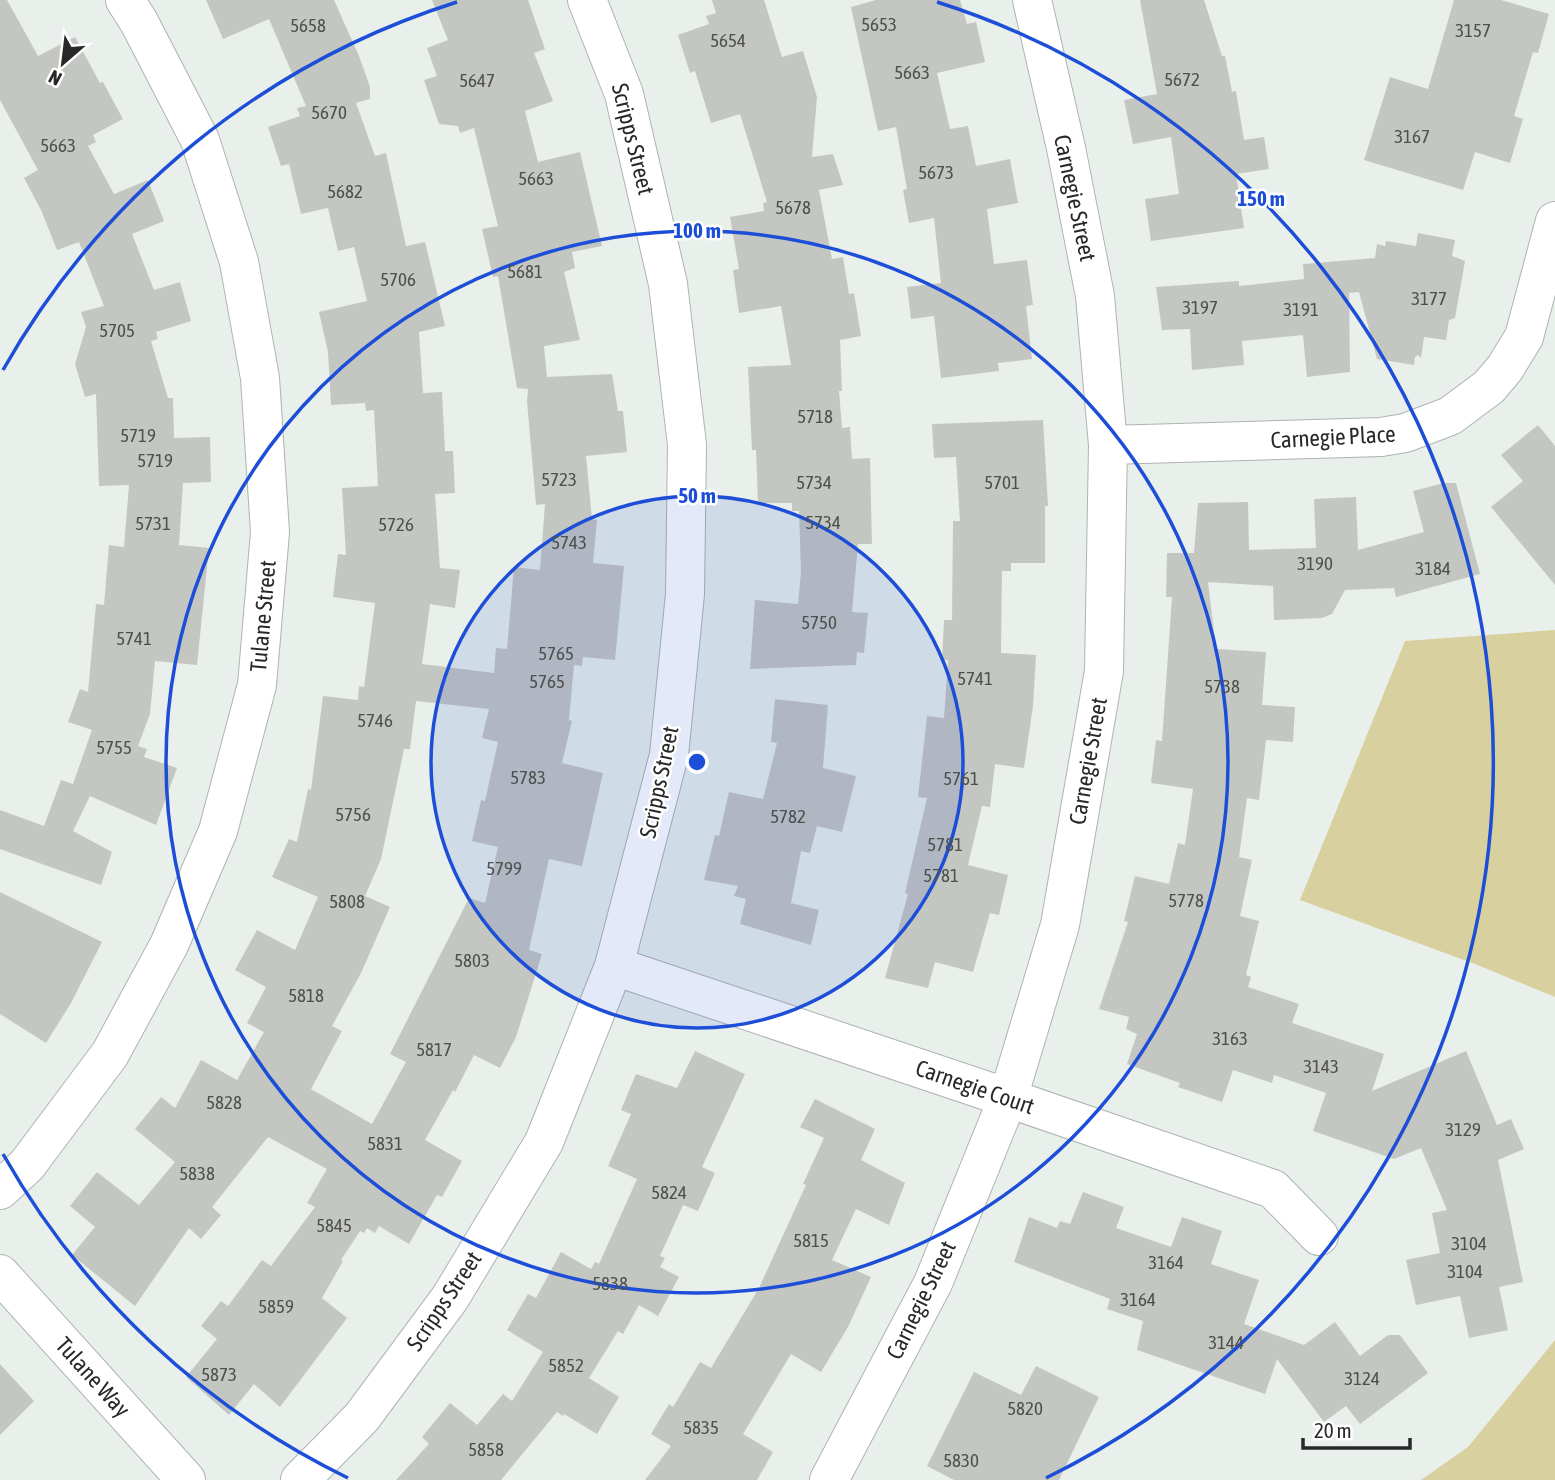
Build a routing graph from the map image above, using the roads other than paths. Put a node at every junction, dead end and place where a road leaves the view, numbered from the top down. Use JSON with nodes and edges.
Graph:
{"nodes":[{"id":1,"x":125,"y":0,"type":"edge"},
{"id":2,"x":587,"y":0,"type":"edge"},
{"id":3,"x":1032,"y":0,"type":"edge"},
{"id":4,"x":1555,"y":221,"type":"edge"},
{"id":5,"x":1108,"y":445,"type":"junction"},
{"id":6,"x":614,"y":966,"type":"junction"},
{"id":7,"x":1009,"y":1098,"type":"junction"},
{"id":8,"x":0,"y":1190,"type":"edge"},
{"id":9,"x":1319,"y":1236,"type":"dead end"},
{"id":10,"x":0,"y":1274,"type":"edge"},
{"id":11,"x":186,"y":1480,"type":"edge"},
{"id":12,"x":300,"y":1480,"type":"edge"},
{"id":13,"x":829,"y":1480,"type":"edge"}],
"edges":[{"from":1,"to":8,"type":"street","name":"Tulane Street"},
{"from":2,"to":6,"type":"street","name":"Scripps Street"},
{"from":3,"to":5,"type":"street","name":"Carnegie Street"},
{"from":4,"to":5,"type":"street","name":"Carnegie Place"},
{"from":5,"to":7,"type":"street","name":"Carnegie Street"},
{"from":6,"to":7,"type":"street","name":"Carnegie Court"},
{"from":6,"to":12,"type":"street","name":"Scripps Street"},
{"from":7,"to":9,"type":"street","name":"Carnegie Court"},
{"from":7,"to":13,"type":"street","name":"Carnegie Street"},
{"from":10,"to":11,"type":"street","name":"Tulane Way"}]}
